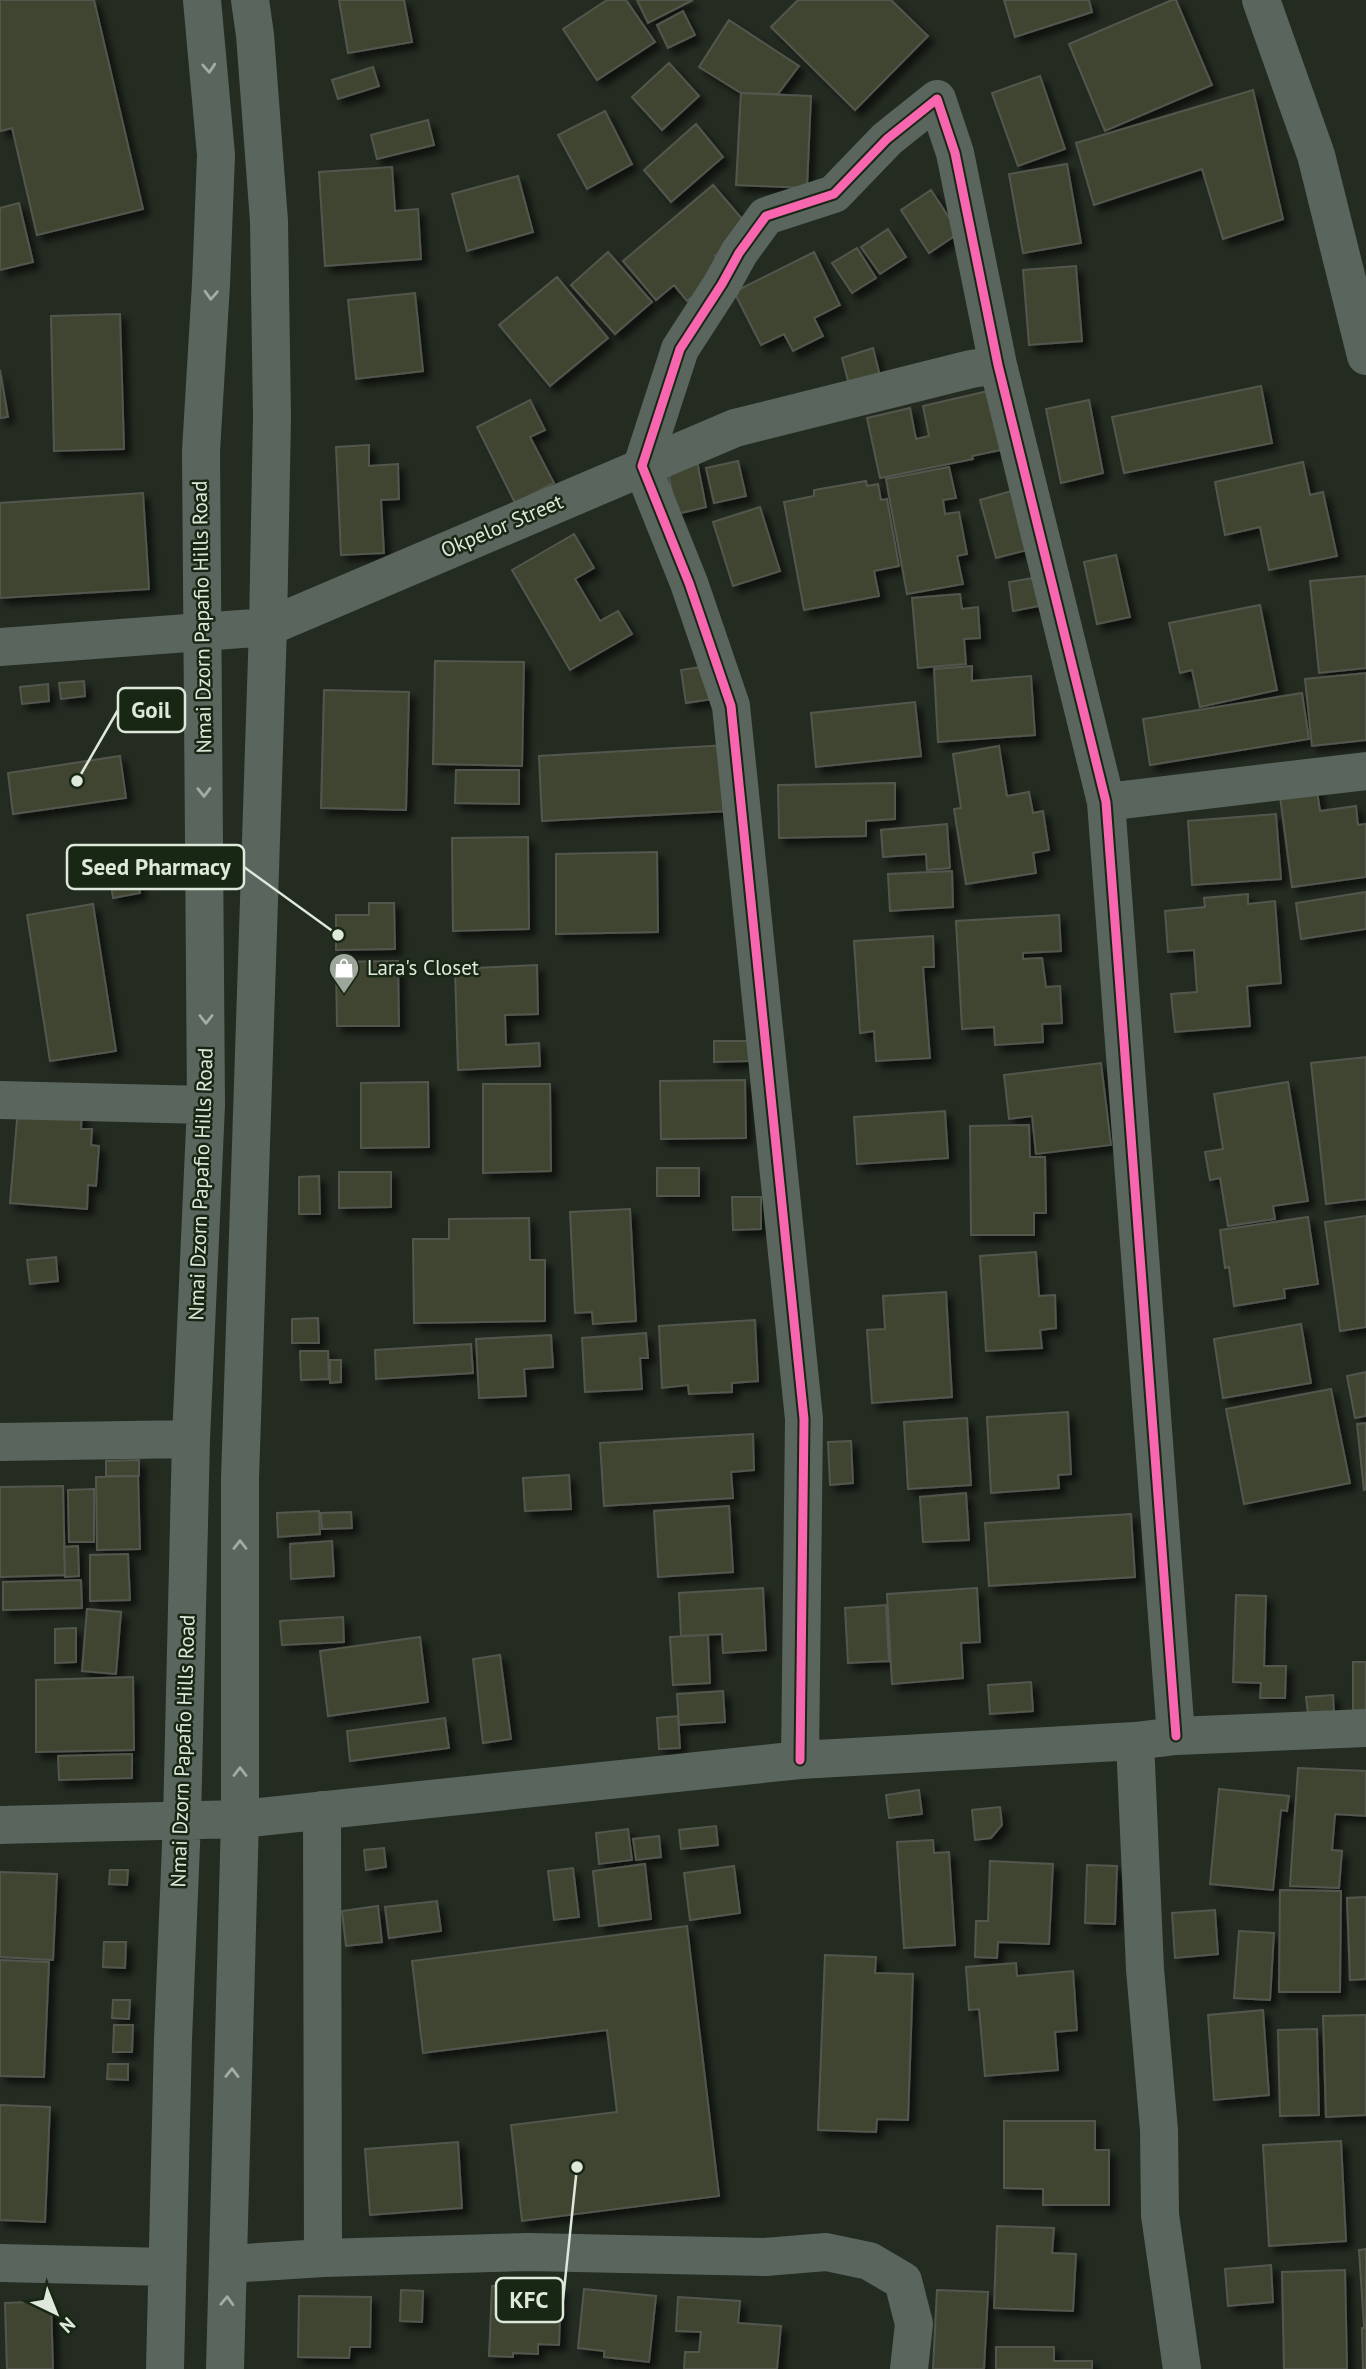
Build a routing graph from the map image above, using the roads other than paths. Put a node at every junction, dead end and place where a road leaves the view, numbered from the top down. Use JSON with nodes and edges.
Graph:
{"nodes":[{"id":1,"x":202,"y":0,"type":"edge"},
{"id":2,"x":250,"y":0,"type":"edge"},
{"id":3,"x":1261,"y":0,"type":"edge"},
{"id":4,"x":1366,"y":356,"type":"edge"},
{"id":5,"x":998,"y":365,"type":"junction"},
{"id":6,"x":642,"y":466,"type":"junction"},
{"id":7,"x":268,"y":627,"type":"junction"},
{"id":8,"x":203,"y":630,"type":"junction"},
{"id":9,"x":0,"y":646,"type":"edge"},
{"id":10,"x":1366,"y":771,"type":"edge"},
{"id":11,"x":1106,"y":802,"type":"junction"},
{"id":12,"x":0,"y":1100,"type":"edge"},
{"id":13,"x":206,"y":1105,"type":"junction"},
{"id":14,"x":191,"y":1439,"type":"junction"},
{"id":15,"x":0,"y":1442,"type":"edge"},
{"id":16,"x":1366,"y":1728,"type":"edge"},
{"id":17,"x":1176,"y":1736,"type":"junction"},
{"id":18,"x":1135,"y":1741,"type":"junction"},
{"id":19,"x":800,"y":1760,"type":"junction"},
{"id":20,"x":322,"y":1810,"type":"junction"},
{"id":21,"x":240,"y":1819,"type":"junction"},
{"id":22,"x":183,"y":1820,"type":"junction"},
{"id":23,"x":0,"y":1825,"type":"edge"},
{"id":24,"x":323,"y":2258,"type":"junction"},
{"id":25,"x":0,"y":2263,"type":"edge"},
{"id":26,"x":229,"y":2264,"type":"junction"},
{"id":27,"x":167,"y":2267,"type":"junction"},
{"id":28,"x":165,"y":2369,"type":"edge"},
{"id":29,"x":225,"y":2369,"type":"edge"},
{"id":30,"x":909,"y":2369,"type":"edge"},
{"id":31,"x":1182,"y":2369,"type":"edge"}],
"edges":[{"from":1,"to":8,"type":"street","name":"Nmai Dzorn Papafio Hills Road","one_way":true},
{"from":2,"to":7,"type":"street"},
{"from":3,"to":4,"type":"street"},
{"from":5,"to":6,"type":"street","name":"Okpelor Street"},
{"from":5,"to":6,"type":"street"},
{"from":5,"to":11,"type":"street"},
{"from":6,"to":7,"type":"street","name":"Okpelor Street"},
{"from":6,"to":19,"type":"street"},
{"from":7,"to":8,"type":"street","name":"Okpelor Street"},
{"from":21,"to":7,"type":"street","one_way":true},
{"from":8,"to":9,"type":"street","name":"Okpelor Street"},
{"from":8,"to":13,"type":"street","name":"Nmai Dzorn Papafio Hills Road","one_way":true},
{"from":10,"to":11,"type":"street"},
{"from":11,"to":17,"type":"street"},
{"from":12,"to":13,"type":"street"},
{"from":13,"to":14,"type":"street","name":"Nmai Dzorn Papafio Hills Road"},
{"from":14,"to":15,"type":"street"},
{"from":14,"to":22,"type":"street","name":"Nmai Dzorn Papafio Hills Road"},
{"from":16,"to":17,"type":"street"},
{"from":17,"to":18,"type":"street"},
{"from":18,"to":19,"type":"street"},
{"from":18,"to":31,"type":"street"},
{"from":19,"to":20,"type":"street"},
{"from":20,"to":21,"type":"street"},
{"from":20,"to":24,"type":"street"},
{"from":21,"to":22,"type":"street"},
{"from":26,"to":21,"type":"street","one_way":true},
{"from":22,"to":23,"type":"street"},
{"from":22,"to":27,"type":"street","name":"Nmai Dzorn Papafio Hills Road"},
{"from":24,"to":26,"type":"street"},
{"from":24,"to":30,"type":"street"},
{"from":25,"to":27,"type":"street"},
{"from":29,"to":26,"type":"street","one_way":true},
{"from":27,"to":28,"type":"street","name":"Nmai Dzorn Papafio Hills Road"}]}
